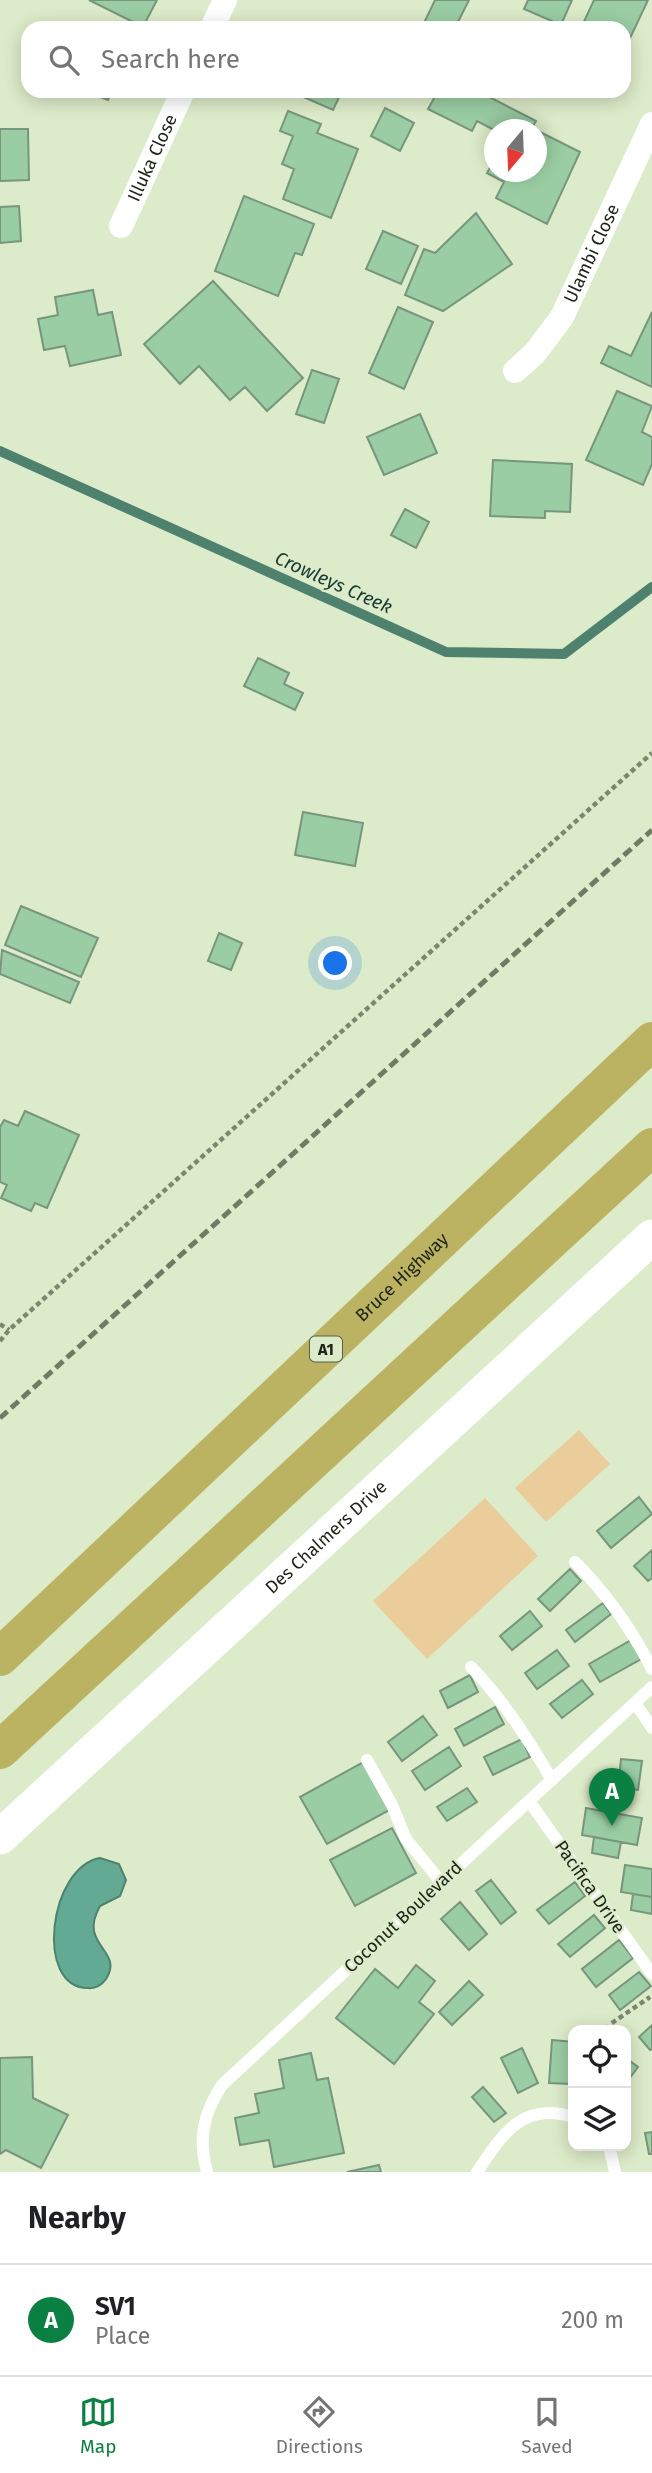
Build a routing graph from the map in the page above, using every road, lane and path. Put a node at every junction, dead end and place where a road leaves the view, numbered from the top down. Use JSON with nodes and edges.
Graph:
{"nodes":[{"id":1,"x":225,"y":0,"type":"edge"},
{"id":2,"x":215,"y":21,"type":"edge"},
{"id":3,"x":180,"y":98,"type":"edge"},
{"id":4,"x":652,"y":124,"type":"edge"},
{"id":5,"x":121,"y":226,"type":"dead end"},
{"id":6,"x":515,"y":371,"type":"dead end"},
{"id":7,"x":652,"y":753,"type":"edge"},
{"id":8,"x":652,"y":1041,"type":"edge"},
{"id":9,"x":652,"y":1147,"type":"edge"},
{"id":10,"x":652,"y":1237,"type":"edge"},
{"id":11,"x":0,"y":1324,"type":"edge"},
{"id":12,"x":9,"y":1330,"type":"junction"},
{"id":13,"x":0,"y":1341,"type":"edge"},
{"id":14,"x":575,"y":1562,"type":"dead end"},
{"id":15,"x":0,"y":1657,"type":"edge"},
{"id":16,"x":471,"y":1667,"type":"dead end"},
{"id":17,"x":652,"y":1669,"type":"edge"},
{"id":18,"x":652,"y":1687,"type":"edge"},
{"id":19,"x":635,"y":1703,"type":"junction"},
{"id":20,"x":652,"y":1728,"type":"edge"},
{"id":21,"x":0,"y":1750,"type":"edge"},
{"id":22,"x":367,"y":1760,"type":"dead end"},
{"id":23,"x":552,"y":1780,"type":"junction"},
{"id":24,"x":529,"y":1801,"type":"junction"},
{"id":25,"x":0,"y":1838,"type":"edge"},
{"id":26,"x":441,"y":1882,"type":"junction"},
{"id":27,"x":652,"y":1974,"type":"edge"},
{"id":28,"x":652,"y":1995,"type":"edge"},
{"id":29,"x":609,"y":2025,"type":"edge"},
{"id":30,"x":568,"y":2116,"type":"edge"},
{"id":31,"x":610,"y":2151,"type":"edge"},
{"id":32,"x":207,"y":2172,"type":"edge"},
{"id":33,"x":477,"y":2172,"type":"edge"},
{"id":34,"x":615,"y":2172,"type":"edge"}],
"edges":[{"from":1,"to":2,"type":"street"},
{"from":3,"to":5,"type":"street","name":"Illuka Close"},
{"from":4,"to":6,"type":"street","name":"Ulambi Close"},
{"from":7,"to":12,"type":"path"},
{"from":8,"to":15,"type":"highway","name":"Bruce Highway","number":"A1"},
{"from":9,"to":21,"type":"highway"},
{"from":10,"to":25,"type":"main road","name":"Des Chalmers Drive"},
{"from":11,"to":12,"type":"path"},
{"from":12,"to":13,"type":"path"},
{"from":14,"to":17,"type":"lane"},
{"from":16,"to":23,"type":"lane"},
{"from":18,"to":19,"type":"lane","name":"Coconut Boulevard"},
{"from":19,"to":20,"type":"lane"},
{"from":19,"to":23,"type":"lane","name":"Coconut Boulevard"},
{"from":22,"to":26,"type":"lane"},
{"from":23,"to":24,"type":"lane","name":"Coconut Boulevard"},
{"from":24,"to":26,"type":"lane","name":"Coconut Boulevard"},
{"from":24,"to":27,"type":"lane","name":"Pacifica Drive"},
{"from":26,"to":32,"type":"lane","name":"Coconut Boulevard"},
{"from":28,"to":29,"type":"path"},
{"from":30,"to":33,"type":"lane"},
{"from":31,"to":34,"type":"lane"}]}
